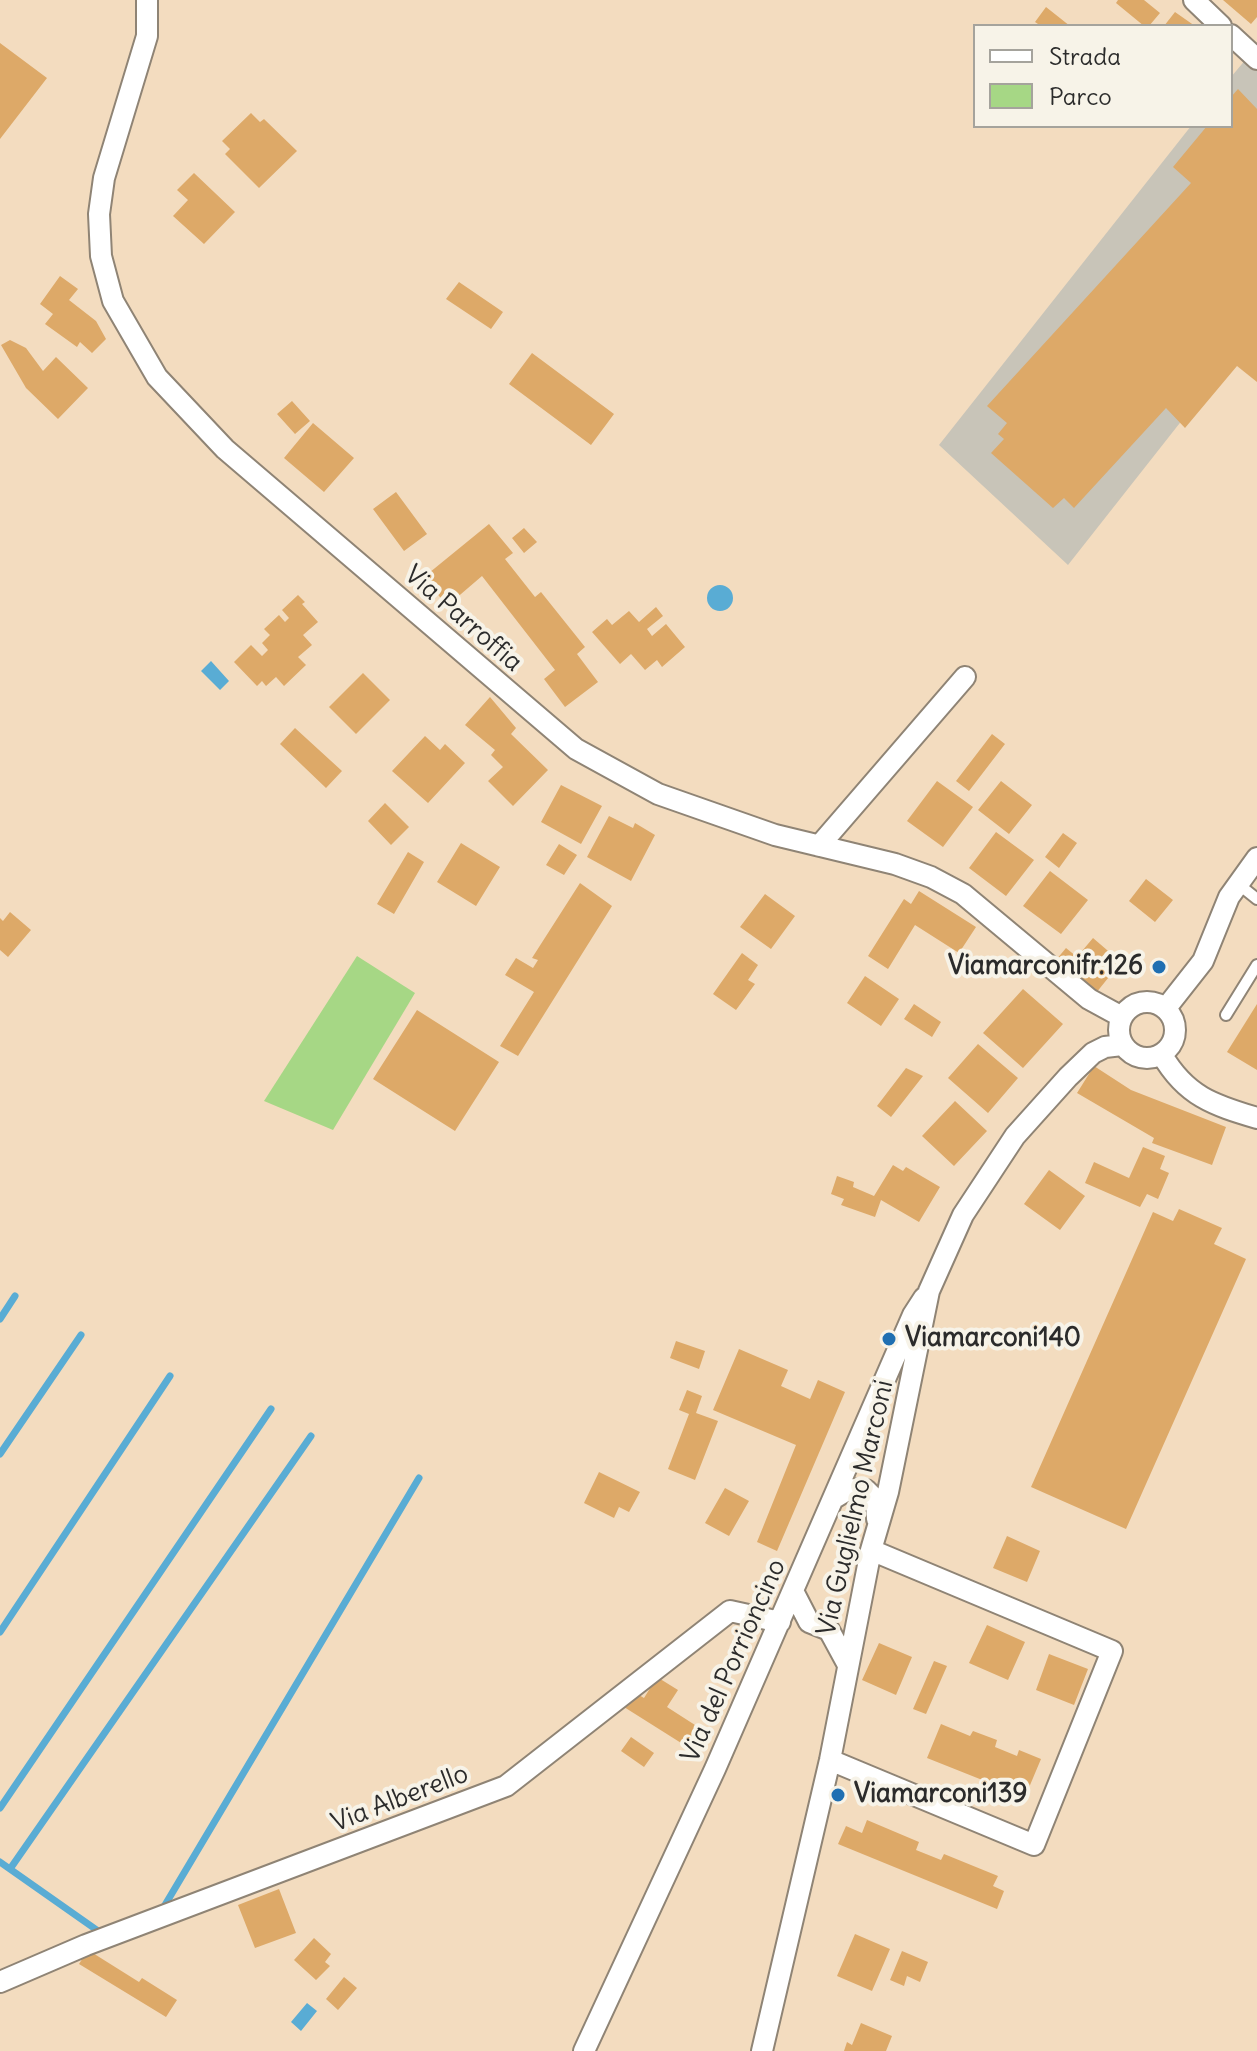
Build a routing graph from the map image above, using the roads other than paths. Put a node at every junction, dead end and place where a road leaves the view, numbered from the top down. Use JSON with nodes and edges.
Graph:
{"nodes":[{"id":1,"x":147,"y":0,"type":"edge"},
{"id":2,"x":1194,"y":0,"type":"edge"},
{"id":3,"x":1219,"y":24,"type":"edge"},
{"id":4,"x":1233,"y":37,"type":"edge"},
{"id":5,"x":1257,"y":59,"type":"edge"},
{"id":6,"x":965,"y":677,"type":"dead end"},
{"id":7,"x":819,"y":846,"type":"junction"},
{"id":8,"x":1257,"y":858,"type":"edge"},
{"id":9,"x":1237,"y":883,"type":"junction"},
{"id":10,"x":1257,"y":899,"type":"edge"},
{"id":11,"x":1257,"y":965,"type":"edge"},
{"id":12,"x":1166,"y":1008,"type":"junction"},
{"id":13,"x":1226,"y":1015,"type":"dead end"},
{"id":14,"x":1122,"y":1017,"type":"junction"},
{"id":15,"x":1122,"y":1045,"type":"junction"},
{"id":16,"x":1162,"y":1055,"type":"junction"},
{"id":17,"x":1257,"y":1118,"type":"edge"},
{"id":18,"x":929,"y":1291,"type":"junction"},
{"id":19,"x":836,"y":1497,"type":"junction"},
{"id":20,"x":877,"y":1523,"type":"junction"},
{"id":21,"x":871,"y":1550,"type":"junction"},
{"id":22,"x":793,"y":1591,"type":"junction"},
{"id":23,"x":858,"y":1616,"type":"junction"},
{"id":24,"x":809,"y":1622,"type":"junction"},
{"id":25,"x":778,"y":1626,"type":"junction"},
{"id":26,"x":829,"y":1630,"type":"junction"},
{"id":27,"x":848,"y":1665,"type":"junction"},
{"id":28,"x":830,"y":1760,"type":"junction"},
{"id":29,"x":0,"y":1982,"type":"edge"},
{"id":30,"x":584,"y":2051,"type":"edge"},
{"id":31,"x":762,"y":2051,"type":"edge"}],
"edges":[{"from":1,"to":7,"type":"street","name":"Via Parroffia"},
{"from":2,"to":3,"type":"street"},
{"from":4,"to":5,"type":"street"},
{"from":6,"to":7,"type":"street"},
{"from":7,"to":14,"type":"street","name":"Via Parroffia"},
{"from":8,"to":9,"type":"street"},
{"from":9,"to":10,"type":"lane"},
{"from":9,"to":12,"type":"street"},
{"from":11,"to":13,"type":"lane"},
{"from":12,"to":14,"type":"street"},
{"from":12,"to":16,"type":"street"},
{"from":14,"to":15,"type":"street"},
{"from":15,"to":16,"type":"street"},
{"from":15,"to":18,"type":"street","name":"Via Guglielmo Marconi"},
{"from":16,"to":17,"type":"street"},
{"from":18,"to":19,"type":"street","name":"Via del Porrioncino"},
{"from":18,"to":20,"type":"street","name":"Via Guglielmo Marconi"},
{"from":19,"to":20,"type":"street"},
{"from":19,"to":22,"type":"street","name":"Via del Porrioncino"},
{"from":20,"to":21,"type":"street","name":"Via Guglielmo Marconi"},
{"from":21,"to":23,"type":"street","name":"Via Guglielmo Marconi"},
{"from":21,"to":28,"type":"street"},
{"from":22,"to":24,"type":"street"},
{"from":22,"to":25,"type":"street","name":"Via del Porrioncino"},
{"from":23,"to":26,"type":"street"},
{"from":23,"to":27,"type":"street","name":"Via Guglielmo Marconi"},
{"from":24,"to":25,"type":"street"},
{"from":24,"to":26,"type":"street"},
{"from":25,"to":29,"type":"street","name":"Via Alberello"},
{"from":25,"to":30,"type":"street","name":"Via del Porrioncino"},
{"from":26,"to":27,"type":"street"},
{"from":27,"to":28,"type":"street","name":"Via Guglielmo Marconi"},
{"from":28,"to":31,"type":"street","name":"Via Guglielmo Marconi"}]}
